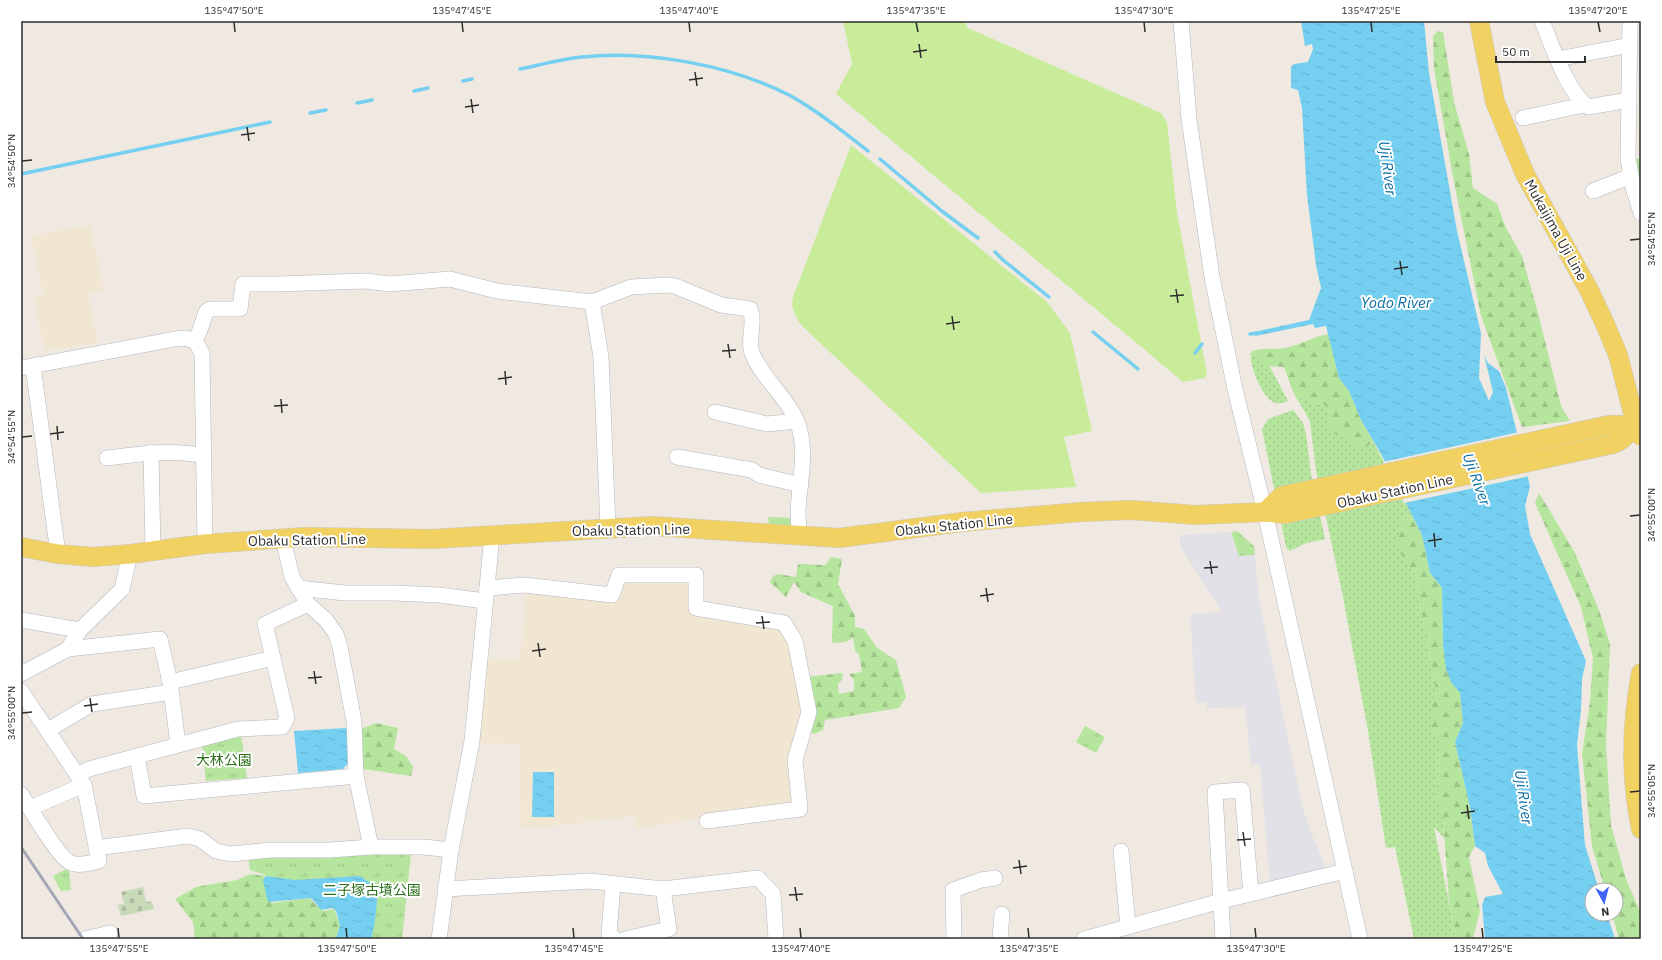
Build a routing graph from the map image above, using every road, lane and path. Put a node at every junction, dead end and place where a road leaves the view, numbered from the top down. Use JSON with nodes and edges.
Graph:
{"nodes":[{"id":1,"x":1180,"y":21,"type":"edge"},
{"id":2,"x":1478,"y":21,"type":"edge"},
{"id":3,"x":1542,"y":21,"type":"edge"},
{"id":4,"x":1630,"y":21,"type":"edge"},
{"id":5,"x":1630,"y":45,"type":"junction"},
{"id":6,"x":1558,"y":59,"type":"junction"},
{"id":7,"x":1632,"y":94,"type":"edge"},
{"id":8,"x":1584,"y":105,"type":"junction"},
{"id":9,"x":1523,"y":118,"type":"dead end"},
{"id":10,"x":1631,"y":176,"type":"junction"},
{"id":11,"x":1593,"y":191,"type":"dead end"},
{"id":12,"x":1641,"y":213,"type":"edge"},
{"id":13,"x":592,"y":302,"type":"junction"},
{"id":14,"x":195,"y":341,"type":"junction"},
{"id":15,"x":27,"y":367,"type":"edge"},
{"id":16,"x":1633,"y":381,"type":"edge"},
{"id":17,"x":715,"y":412,"type":"dead end"},
{"id":18,"x":797,"y":421,"type":"junction"},
{"id":19,"x":1640,"y":423,"type":"edge"},
{"id":20,"x":151,"y":452,"type":"junction"},
{"id":21,"x":204,"y":456,"type":"junction"},
{"id":22,"x":677,"y":457,"type":"dead end"},
{"id":23,"x":107,"y":458,"type":"dead end"},
{"id":24,"x":801,"y":484,"type":"junction"},
{"id":25,"x":1275,"y":509,"type":"junction"},
{"id":26,"x":608,"y":528,"type":"junction"},
{"id":27,"x":492,"y":536,"type":"junction"},
{"id":28,"x":800,"y":537,"type":"junction"},
{"id":29,"x":283,"y":539,"type":"junction"},
{"id":30,"x":205,"y":544,"type":"junction"},
{"id":31,"x":21,"y":547,"type":"edge"},
{"id":32,"x":153,"y":551,"type":"junction"},
{"id":33,"x":58,"y":554,"type":"junction"},
{"id":34,"x":130,"y":554,"type":"junction"},
{"id":35,"x":298,"y":588,"type":"junction"},
{"id":36,"x":486,"y":595,"type":"junction"},
{"id":37,"x":308,"y":604,"type":"junction"},
{"id":38,"x":21,"y":620,"type":"edge"},
{"id":39,"x":80,"y":630,"type":"junction"},
{"id":40,"x":68,"y":649,"type":"junction"},
{"id":41,"x":273,"y":658,"type":"junction"},
{"id":42,"x":23,"y":671,"type":"edge"},
{"id":43,"x":1641,"y":673,"type":"edge"},
{"id":44,"x":170,"y":687,"type":"junction"},
{"id":45,"x":21,"y":691,"type":"edge"},
{"id":46,"x":1638,"y":713,"type":"edge"},
{"id":47,"x":48,"y":730,"type":"junction"},
{"id":48,"x":178,"y":744,"type":"junction"},
{"id":49,"x":137,"y":756,"type":"junction"},
{"id":50,"x":356,"y":776,"type":"junction"},
{"id":51,"x":81,"y":780,"type":"junction"},
{"id":52,"x":21,"y":794,"type":"edge"},
{"id":53,"x":30,"y":808,"type":"junction"},
{"id":54,"x":707,"y":821,"type":"dead end"},
{"id":55,"x":1641,"y":829,"type":"edge"},
{"id":56,"x":371,"y":847,"type":"junction"},
{"id":57,"x":96,"y":848,"type":"junction"},
{"id":58,"x":451,"y":850,"type":"junction"},
{"id":59,"x":1120,"y":851,"type":"dead end"},
{"id":60,"x":1345,"y":871,"type":"junction"},
{"id":61,"x":995,"y":878,"type":"dead end"},
{"id":62,"x":613,"y":884,"type":"junction"},
{"id":63,"x":445,"y":889,"type":"junction"},
{"id":64,"x":663,"y":889,"type":"junction"},
{"id":65,"x":1251,"y":894,"type":"junction"},
{"id":66,"x":1221,"y":901,"type":"junction"},
{"id":67,"x":1002,"y":914,"type":"dead end"},
{"id":68,"x":1128,"y":927,"type":"junction"},
{"id":69,"x":110,"y":933,"type":"dead end"},
{"id":70,"x":672,"y":934,"type":"edge"},
{"id":71,"x":85,"y":939,"type":"edge"},
{"id":72,"x":439,"y":939,"type":"edge"},
{"id":73,"x":614,"y":939,"type":"edge"},
{"id":74,"x":625,"y":939,"type":"edge"},
{"id":75,"x":776,"y":939,"type":"edge"},
{"id":76,"x":954,"y":939,"type":"edge"},
{"id":77,"x":1000,"y":939,"type":"edge"},
{"id":78,"x":1084,"y":939,"type":"edge"},
{"id":79,"x":1223,"y":939,"type":"edge"},
{"id":80,"x":1360,"y":939,"type":"edge"}],
"edges":[{"from":1,"to":25,"type":"street"},
{"from":2,"to":16,"type":"main road","name":"Mukaijima Uji Line"},
{"from":3,"to":6,"type":"street"},
{"from":4,"to":5,"type":"street"},
{"from":5,"to":6,"type":"street"},
{"from":5,"to":7,"type":"street"},
{"from":6,"to":8,"type":"street"},
{"from":7,"to":8,"type":"street"},
{"from":7,"to":10,"type":"street"},
{"from":8,"to":9,"type":"street"},
{"from":10,"to":11,"type":"street"},
{"from":10,"to":12,"type":"street"},
{"from":13,"to":14,"type":"street"},
{"from":13,"to":18,"type":"street"},
{"from":13,"to":26,"type":"street"},
{"from":14,"to":15,"type":"street"},
{"from":14,"to":21,"type":"street"},
{"from":15,"to":33,"type":"street"},
{"from":16,"to":19,"type":"main road","name":"Mukaijima Uji Line"},
{"from":17,"to":18,"type":"street"},
{"from":18,"to":24,"type":"street"},
{"from":19,"to":25,"type":"main road","name":"Obaku Station Line"},
{"from":20,"to":21,"type":"street"},
{"from":20,"to":23,"type":"street"},
{"from":20,"to":32,"type":"street"},
{"from":21,"to":30,"type":"street"},
{"from":22,"to":24,"type":"street"},
{"from":24,"to":28,"type":"street"},
{"from":25,"to":28,"type":"main road","name":"Obaku Station Line"},
{"from":25,"to":60,"type":"street"},
{"from":26,"to":27,"type":"main road","name":"Obaku Station Line"},
{"from":26,"to":28,"type":"main road","name":"Obaku Station Line"},
{"from":27,"to":29,"type":"main road","name":"Obaku Station Line"},
{"from":27,"to":36,"type":"street"},
{"from":29,"to":30,"type":"main road","name":"Obaku Station Line"},
{"from":29,"to":35,"type":"street"},
{"from":30,"to":32,"type":"main road","name":"Obaku Station Line"},
{"from":31,"to":33,"type":"main road","name":"Obaku Station Line"},
{"from":32,"to":34,"type":"main road","name":"Obaku Station Line"},
{"from":33,"to":34,"type":"main road","name":"Obaku Station Line"},
{"from":34,"to":39,"type":"street"},
{"from":35,"to":36,"type":"street"},
{"from":35,"to":37,"type":"street"},
{"from":36,"to":54,"type":"street"},
{"from":36,"to":58,"type":"street"},
{"from":37,"to":41,"type":"street"},
{"from":37,"to":50,"type":"street"},
{"from":38,"to":39,"type":"street"},
{"from":39,"to":40,"type":"street"},
{"from":40,"to":42,"type":"street"},
{"from":40,"to":44,"type":"street"},
{"from":41,"to":44,"type":"street"},
{"from":41,"to":48,"type":"street"},
{"from":43,"to":46,"type":"main road"},
{"from":44,"to":47,"type":"street"},
{"from":44,"to":48,"type":"street"},
{"from":45,"to":47,"type":"street"},
{"from":46,"to":55,"type":"main road"},
{"from":47,"to":51,"type":"street"},
{"from":48,"to":49,"type":"street"},
{"from":49,"to":50,"type":"street"},
{"from":49,"to":51,"type":"street"},
{"from":50,"to":56,"type":"street"},
{"from":51,"to":53,"type":"street"},
{"from":51,"to":57,"type":"street"},
{"from":52,"to":53,"type":"street"},
{"from":53,"to":57,"type":"street"},
{"from":56,"to":57,"type":"street"},
{"from":56,"to":58,"type":"street"},
{"from":58,"to":63,"type":"street"},
{"from":59,"to":68,"type":"street"},
{"from":60,"to":65,"type":"street"},
{"from":60,"to":80,"type":"street"},
{"from":61,"to":76,"type":"street"},
{"from":62,"to":63,"type":"street"},
{"from":62,"to":64,"type":"street"},
{"from":62,"to":73,"type":"street"},
{"from":63,"to":72,"type":"street"},
{"from":64,"to":70,"type":"street"},
{"from":64,"to":75,"type":"street"},
{"from":65,"to":66,"type":"street"},
{"from":65,"to":66,"type":"street"},
{"from":66,"to":68,"type":"street"},
{"from":66,"to":79,"type":"street"},
{"from":67,"to":77,"type":"street"},
{"from":68,"to":78,"type":"street"},
{"from":69,"to":71,"type":"street"},
{"from":70,"to":74,"type":"street"}]}
